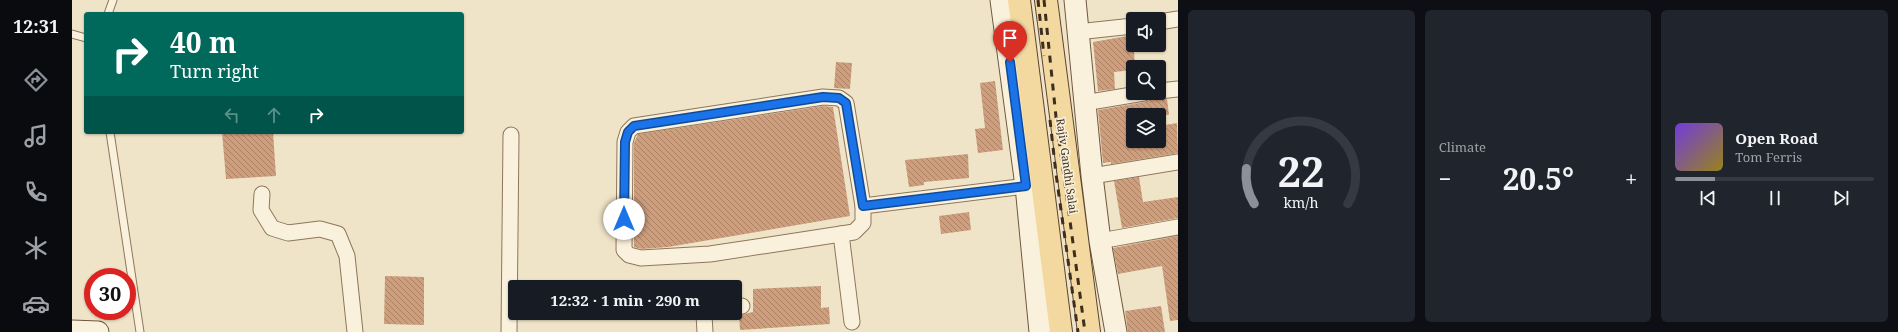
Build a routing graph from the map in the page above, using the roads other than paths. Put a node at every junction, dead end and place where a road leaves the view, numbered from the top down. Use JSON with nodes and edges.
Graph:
{"nodes":[{"id":1,"x":113,"y":0,"type":"edge"},
{"id":2,"x":1001,"y":0,"type":"edge"},
{"id":3,"x":1019,"y":0,"type":"edge"},
{"id":4,"x":1046,"y":0,"type":"edge"},
{"id":5,"x":1075,"y":0,"type":"edge"},
{"id":6,"x":109,"y":12,"type":"edge"},
{"id":7,"x":1178,"y":19,"type":"edge"},
{"id":8,"x":1166,"y":21,"type":"edge"},
{"id":9,"x":1126,"y":27,"type":"edge"},
{"id":10,"x":1077,"y":32,"type":"junction"},
{"id":11,"x":72,"y":34,"type":"edge"},
{"id":12,"x":84,"y":37,"type":"edge"},
{"id":13,"x":1178,"y":89,"type":"edge"},
{"id":14,"x":1166,"y":90,"type":"edge"},
{"id":15,"x":1126,"y":96,"type":"edge"},
{"id":16,"x":1084,"y":103,"type":"junction"},
{"id":17,"x":110,"y":134,"type":"edge"},
{"id":18,"x":511,"y":135,"type":"dead end"},
{"id":19,"x":1178,"y":162,"type":"edge"},
{"id":20,"x":1092,"y":176,"type":"junction"},
{"id":21,"x":1026,"y":186,"type":"junction"},
{"id":22,"x":262,"y":194,"type":"dead end"},
{"id":23,"x":863,"y":206,"type":"junction"},
{"id":24,"x":1178,"y":227,"type":"edge"},
{"id":25,"x":841,"y":234,"type":"junction"},
{"id":26,"x":1100,"y":241,"type":"junction"},
{"id":27,"x":704,"y":320,"type":"edge"},
{"id":28,"x":852,"y":322,"type":"dead end"},
{"id":29,"x":75,"y":331,"type":"edge"},
{"id":30,"x":98,"y":332,"type":"edge"},
{"id":31,"x":140,"y":332,"type":"edge"},
{"id":32,"x":355,"y":332,"type":"edge"},
{"id":33,"x":509,"y":332,"type":"edge"},
{"id":34,"x":705,"y":332,"type":"edge"},
{"id":35,"x":1040,"y":332,"type":"edge"},
{"id":36,"x":1061,"y":332,"type":"edge"},
{"id":37,"x":1089,"y":332,"type":"edge"},
{"id":38,"x":1116,"y":332,"type":"edge"}],
"edges":[{"from":1,"to":6,"type":"lane"},
{"from":2,"to":21,"type":"street"},
{"from":3,"to":36,"type":"main road"},
{"from":4,"to":37,"type":"main road","name":"Rajiv Gandhi Salai"},
{"from":5,"to":10,"type":"street"},
{"from":7,"to":8,"type":"street"},
{"from":9,"to":10,"type":"street"},
{"from":10,"to":16,"type":"street"},
{"from":11,"to":12,"type":"lane"},
{"from":13,"to":14,"type":"street"},
{"from":15,"to":16,"type":"street"},
{"from":16,"to":20,"type":"street"},
{"from":17,"to":31,"type":"lane"},
{"from":18,"to":33,"type":"street"},
{"from":19,"to":20,"type":"street"},
{"from":20,"to":26,"type":"street"},
{"from":21,"to":23,"type":"street"},
{"from":21,"to":35,"type":"street"},
{"from":22,"to":32,"type":"street"},
{"from":23,"to":25,"type":"street"},
{"from":23,"to":25,"type":"street"},
{"from":24,"to":26,"type":"street"},
{"from":25,"to":28,"type":"street"},
{"from":26,"to":38,"type":"street"},
{"from":27,"to":34,"type":"street"},
{"from":29,"to":30,"type":"street"}]}
